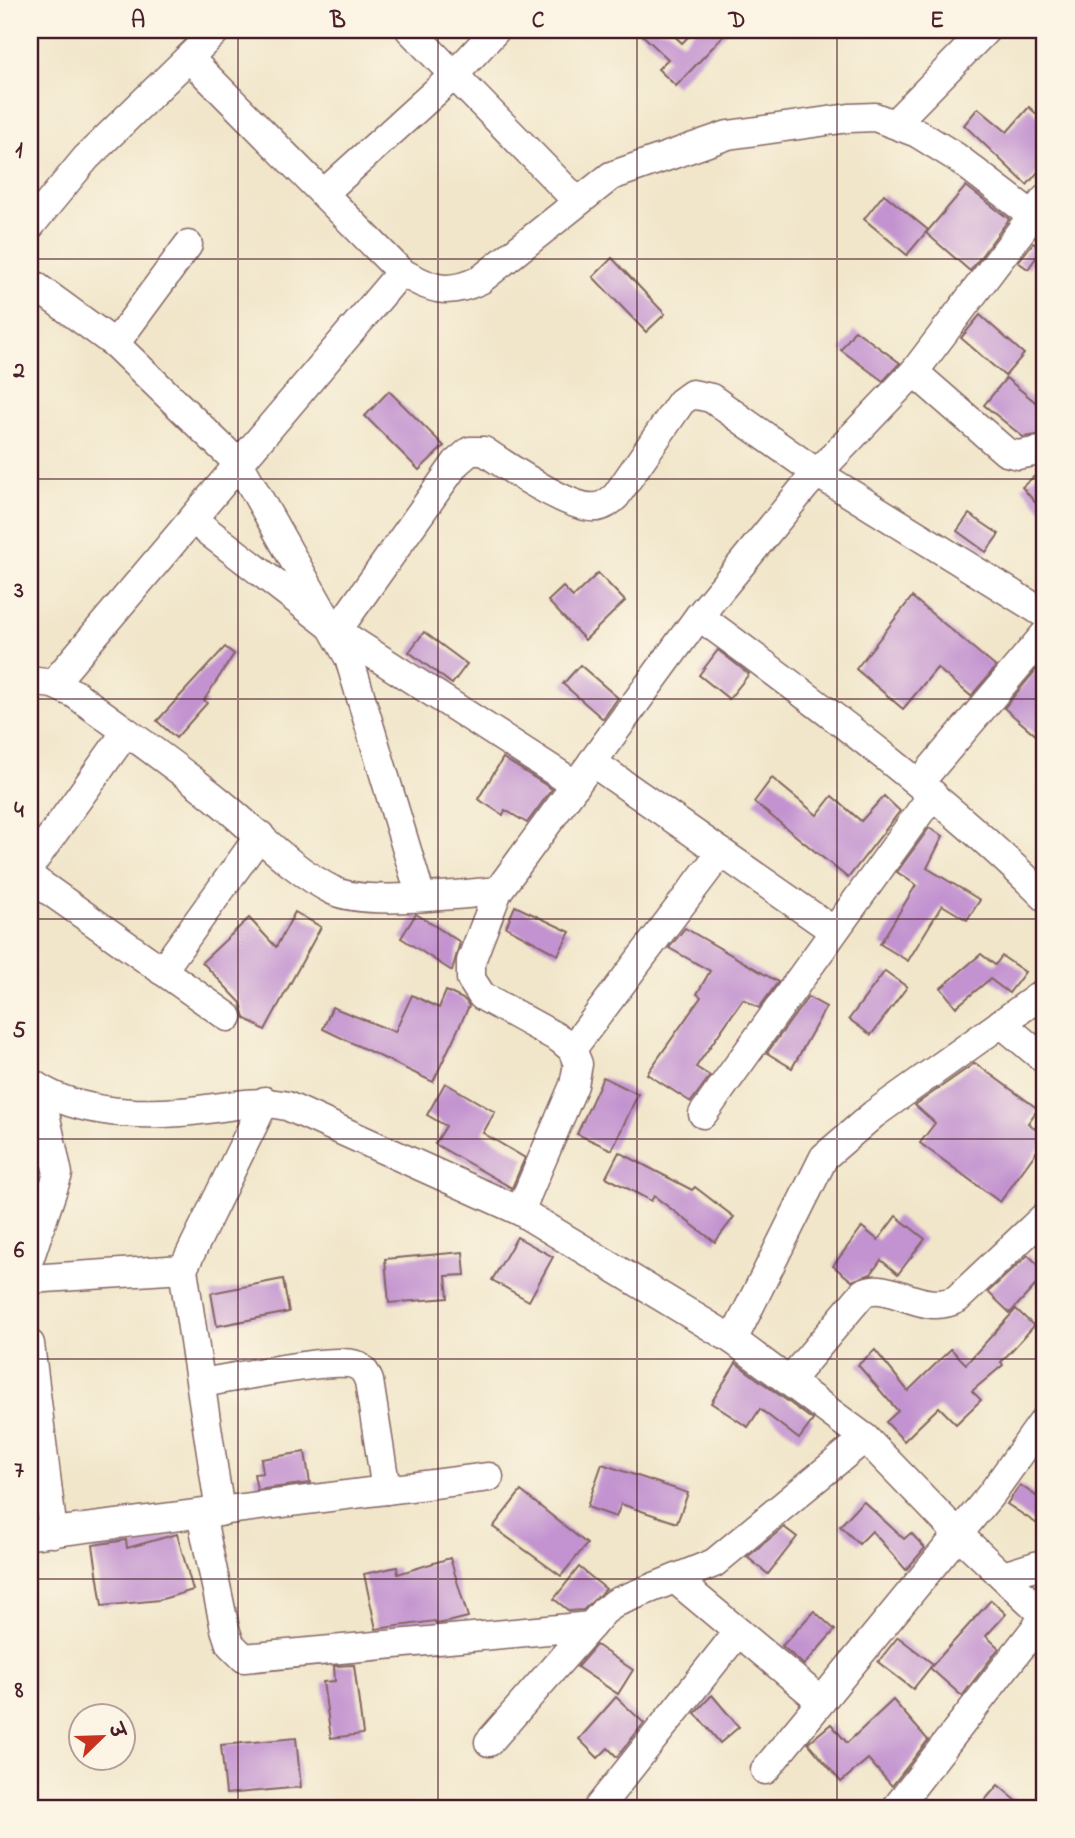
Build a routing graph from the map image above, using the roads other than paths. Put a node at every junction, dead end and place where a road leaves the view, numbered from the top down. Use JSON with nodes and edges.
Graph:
{"nodes":[{"id":1,"x":217,"y":30,"type":"edge"},
{"id":2,"x":410,"y":30,"type":"edge"},
{"id":3,"x":496,"y":30,"type":"edge"},
{"id":4,"x":986,"y":30,"type":"edge"},
{"id":5,"x":188,"y":58,"type":"junction"},
{"id":6,"x":454,"y":75,"type":"junction"},
{"id":7,"x":895,"y":123,"type":"junction"},
{"id":8,"x":324,"y":194,"type":"junction"},
{"id":9,"x":577,"y":201,"type":"junction"},
{"id":10,"x":1039,"y":208,"type":"edge"},
{"id":11,"x":30,"y":226,"type":"edge"},
{"id":12,"x":188,"y":245,"type":"dead end"},
{"id":13,"x":401,"y":272,"type":"junction"},
{"id":14,"x":30,"y":282,"type":"edge"},
{"id":15,"x":115,"y":344,"type":"junction"},
{"id":16,"x":915,"y":372,"type":"junction"},
{"id":17,"x":1040,"y":445,"type":"edge"},
{"id":18,"x":240,"y":464,"type":"junction"},
{"id":19,"x":817,"y":473,"type":"junction"},
{"id":20,"x":193,"y":520,"type":"junction"},
{"id":21,"x":1045,"y":614,"type":"edge"},
{"id":22,"x":699,"y":616,"type":"junction"},
{"id":23,"x":337,"y":631,"type":"junction"},
{"id":24,"x":1045,"y":634,"type":"edge"},
{"id":25,"x":41,"y":682,"type":"edge"},
{"id":26,"x":126,"y":732,"type":"junction"},
{"id":27,"x":592,"y":762,"type":"junction"},
{"id":28,"x":576,"y":785,"type":"junction"},
{"id":29,"x":926,"y":788,"type":"junction"},
{"id":30,"x":260,"y":835,"type":"junction"},
{"id":31,"x":721,"y":852,"type":"junction"},
{"id":32,"x":30,"y":866,"type":"edge"},
{"id":33,"x":30,"y":877,"type":"edge"},
{"id":34,"x":498,"y":891,"type":"junction"},
{"id":35,"x":421,"y":897,"type":"junction"},
{"id":36,"x":1045,"y":897,"type":"edge"},
{"id":37,"x":834,"y":931,"type":"junction"},
{"id":38,"x":162,"y":971,"type":"junction"},
{"id":39,"x":1045,"y":992,"type":"edge"},
{"id":40,"x":228,"y":1017,"type":"dead end"},
{"id":41,"x":1001,"y":1023,"type":"junction"},
{"id":42,"x":572,"y":1049,"type":"junction"},
{"id":43,"x":1045,"y":1060,"type":"edge"},
{"id":44,"x":35,"y":1086,"type":"edge"},
{"id":45,"x":265,"y":1101,"type":"junction"},
{"id":46,"x":703,"y":1114,"type":"dead end"},
{"id":47,"x":520,"y":1211,"type":"junction"},
{"id":48,"x":1045,"y":1216,"type":"edge"},
{"id":49,"x":30,"y":1257,"type":"edge"},
{"id":50,"x":183,"y":1269,"type":"junction"},
{"id":51,"x":30,"y":1279,"type":"edge"},
{"id":52,"x":733,"y":1340,"type":"junction"},
{"id":53,"x":30,"y":1344,"type":"edge"},
{"id":54,"x":789,"y":1381,"type":"junction"},
{"id":55,"x":201,"y":1383,"type":"junction"},
{"id":56,"x":1045,"y":1419,"type":"edge"},
{"id":57,"x":865,"y":1438,"type":"junction"},
{"id":58,"x":489,"y":1477,"type":"dead end"},
{"id":59,"x":386,"y":1490,"type":"junction"},
{"id":60,"x":211,"y":1513,"type":"junction"},
{"id":61,"x":957,"y":1533,"type":"junction"},
{"id":62,"x":41,"y":1534,"type":"edge"},
{"id":63,"x":1045,"y":1563,"type":"edge"},
{"id":64,"x":1003,"y":1576,"type":"junction"},
{"id":65,"x":676,"y":1579,"type":"junction"},
{"id":66,"x":1045,"y":1616,"type":"edge"},
{"id":67,"x":592,"y":1626,"type":"junction"},
{"id":68,"x":738,"y":1632,"type":"junction"},
{"id":69,"x":821,"y":1701,"type":"junction"},
{"id":70,"x":489,"y":1742,"type":"dead end"},
{"id":71,"x":765,"y":1770,"type":"dead end"},
{"id":72,"x":598,"y":1808,"type":"edge"},
{"id":73,"x":896,"y":1808,"type":"edge"}],
"edges":[{"from":1,"to":5,"type":"street"},
{"from":2,"to":6,"type":"street"},
{"from":3,"to":6,"type":"street"},
{"from":4,"to":7,"type":"street"},
{"from":5,"to":8,"type":"street"},
{"from":5,"to":11,"type":"street"},
{"from":6,"to":8,"type":"street"},
{"from":6,"to":9,"type":"street"},
{"from":7,"to":9,"type":"street"},
{"from":7,"to":10,"type":"street"},
{"from":8,"to":13,"type":"street"},
{"from":9,"to":13,"type":"street"},
{"from":10,"to":16,"type":"street"},
{"from":12,"to":15,"type":"street"},
{"from":13,"to":18,"type":"street"},
{"from":14,"to":15,"type":"street"},
{"from":15,"to":18,"type":"street"},
{"from":16,"to":17,"type":"street"},
{"from":16,"to":19,"type":"street"},
{"from":18,"to":20,"type":"street"},
{"from":18,"to":23,"type":"street"},
{"from":19,"to":21,"type":"street"},
{"from":19,"to":22,"type":"street"},
{"from":19,"to":23,"type":"street"},
{"from":20,"to":23,"type":"street"},
{"from":20,"to":25,"type":"street"},
{"from":22,"to":27,"type":"street"},
{"from":22,"to":29,"type":"street"},
{"from":23,"to":28,"type":"street"},
{"from":23,"to":35,"type":"street"},
{"from":24,"to":29,"type":"street"},
{"from":25,"to":26,"type":"street"},
{"from":26,"to":30,"type":"street"},
{"from":26,"to":32,"type":"street"},
{"from":27,"to":28,"type":"street"},
{"from":27,"to":31,"type":"street"},
{"from":28,"to":34,"type":"street"},
{"from":29,"to":36,"type":"street"},
{"from":29,"to":37,"type":"street"},
{"from":30,"to":35,"type":"street"},
{"from":30,"to":38,"type":"street"},
{"from":31,"to":37,"type":"street"},
{"from":31,"to":42,"type":"street"},
{"from":33,"to":38,"type":"street"},
{"from":34,"to":35,"type":"street"},
{"from":34,"to":42,"type":"street"},
{"from":37,"to":46,"type":"street"},
{"from":38,"to":40,"type":"street"},
{"from":39,"to":41,"type":"street"},
{"from":41,"to":43,"type":"street"},
{"from":41,"to":52,"type":"street"},
{"from":42,"to":47,"type":"street"},
{"from":44,"to":45,"type":"street"},
{"from":44,"to":49,"type":"street"},
{"from":45,"to":47,"type":"street"},
{"from":45,"to":50,"type":"street"},
{"from":47,"to":52,"type":"street"},
{"from":48,"to":54,"type":"street"},
{"from":50,"to":51,"type":"street"},
{"from":50,"to":55,"type":"street"},
{"from":52,"to":54,"type":"street"},
{"from":53,"to":62,"type":"street"},
{"from":54,"to":57,"type":"street"},
{"from":55,"to":59,"type":"street"},
{"from":55,"to":60,"type":"street"},
{"from":56,"to":61,"type":"street"},
{"from":57,"to":61,"type":"street"},
{"from":57,"to":65,"type":"street"},
{"from":58,"to":59,"type":"street"},
{"from":59,"to":60,"type":"street"},
{"from":60,"to":62,"type":"street"},
{"from":60,"to":67,"type":"street"},
{"from":61,"to":64,"type":"street"},
{"from":61,"to":69,"type":"street"},
{"from":63,"to":64,"type":"street"},
{"from":64,"to":66,"type":"street"},
{"from":65,"to":67,"type":"street"},
{"from":65,"to":68,"type":"street"},
{"from":66,"to":73,"type":"street"},
{"from":67,"to":70,"type":"street"},
{"from":68,"to":69,"type":"street"},
{"from":68,"to":72,"type":"street"},
{"from":69,"to":71,"type":"street"}]}
